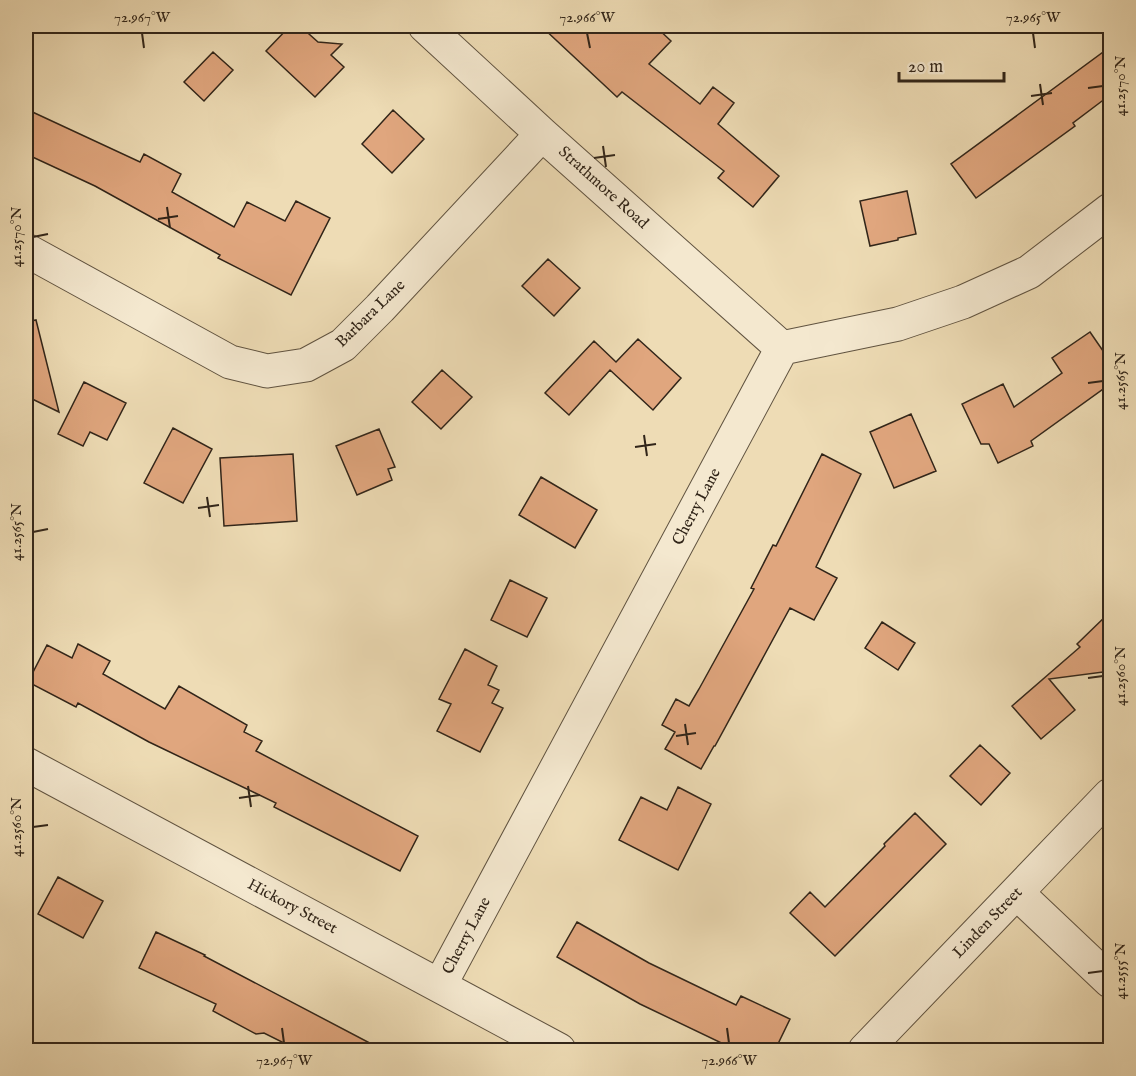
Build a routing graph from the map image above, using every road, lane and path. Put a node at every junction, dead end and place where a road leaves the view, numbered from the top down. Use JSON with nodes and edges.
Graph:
{"nodes":[{"id":1,"x":425,"y":26,"type":"edge"},
{"id":2,"x":542,"y":134,"type":"junction"},
{"id":3,"x":1110,"y":210,"type":"edge"},
{"id":4,"x":26,"y":250,"type":"edge"},
{"id":5,"x":782,"y":348,"type":"junction"},
{"id":6,"x":26,"y":764,"type":"edge"},
{"id":7,"x":1110,"y":795,"type":"edge"},
{"id":8,"x":1017,"y":892,"type":"junction"},
{"id":9,"x":1110,"y":981,"type":"edge"},
{"id":10,"x":440,"y":986,"type":"junction"},
{"id":11,"x":559,"y":1050,"type":"edge"},
{"id":12,"x":865,"y":1050,"type":"edge"}],
"edges":[{"from":1,"to":2,"type":"street","name":"Strathmore Road"},
{"from":2,"to":4,"type":"street","name":"Barbara Lane"},
{"from":2,"to":5,"type":"street","name":"Strathmore Road"},
{"from":3,"to":5,"type":"street"},
{"from":5,"to":10,"type":"street","name":"Cherry Lane"},
{"from":6,"to":10,"type":"street","name":"Hickory Street"},
{"from":7,"to":8,"type":"street","name":"Linden Street"},
{"from":8,"to":9,"type":"street"},
{"from":8,"to":12,"type":"street","name":"Linden Street"},
{"from":10,"to":11,"type":"street","name":"Hickory Street"}]}
